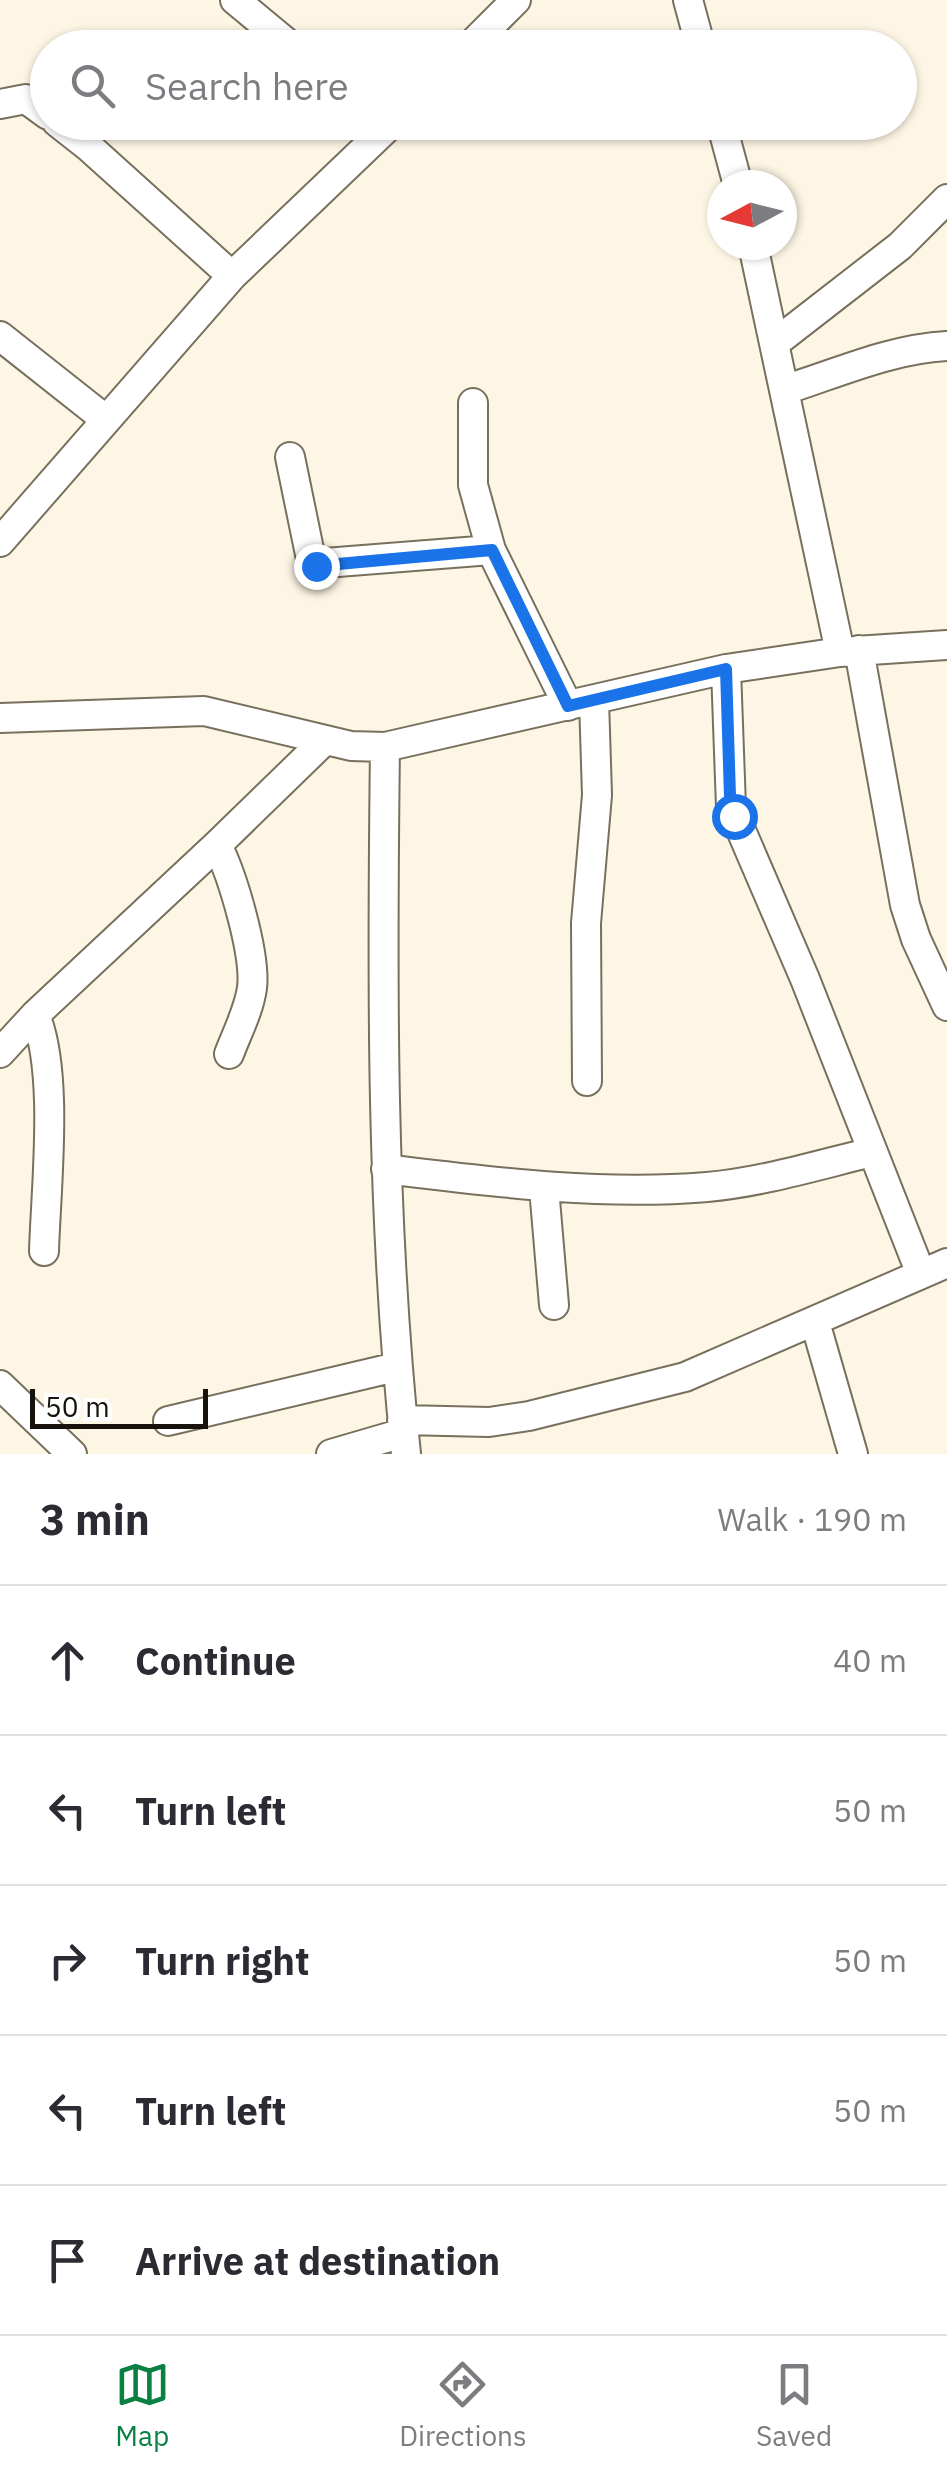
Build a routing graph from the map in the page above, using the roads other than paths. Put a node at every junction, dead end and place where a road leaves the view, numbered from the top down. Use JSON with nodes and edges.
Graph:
{"nodes":[{"id":1,"x":235,"y":0,"type":"edge"},
{"id":2,"x":516,"y":0,"type":"edge"},
{"id":3,"x":688,"y":0,"type":"edge"},
{"id":4,"x":271,"y":30,"type":"edge"},
{"id":5,"x":486,"y":30,"type":"edge"},
{"id":6,"x":696,"y":30,"type":"edge"},
{"id":7,"x":30,"y":102,"type":"edge"},
{"id":8,"x":0,"y":104,"type":"edge"},
{"id":9,"x":80,"y":140,"type":"edge"},
{"id":10,"x":372,"y":140,"type":"edge"},
{"id":11,"x":726,"y":140,"type":"edge"},
{"id":12,"x":734,"y":170,"type":"edge"},
{"id":13,"x":947,"y":199,"type":"edge"},
{"id":14,"x":756,"y":260,"type":"edge"},
{"id":15,"x":232,"y":276,"type":"junction"},
{"id":16,"x":0,"y":336,"type":"edge"},
{"id":17,"x":774,"y":343,"type":"junction"},
{"id":18,"x":947,"y":346,"type":"edge"},
{"id":19,"x":784,"y":390,"type":"junction"},
{"id":20,"x":474,"y":403,"type":"dead end"},
{"id":21,"x":105,"y":419,"type":"junction"},
{"id":22,"x":290,"y":457,"type":"dead end"},
{"id":23,"x":1,"y":539,"type":"edge"},
{"id":24,"x":492,"y":550,"type":"junction"},
{"id":25,"x":947,"y":645,"type":"edge"},
{"id":26,"x":849,"y":651,"type":"junction"},
{"id":27,"x":726,"y":669,"type":"junction"},
{"id":28,"x":581,"y":703,"type":"junction"},
{"id":29,"x":0,"y":718,"type":"edge"},
{"id":30,"x":324,"y":740,"type":"junction"},
{"id":31,"x":386,"y":747,"type":"junction"},
{"id":32,"x":217,"y":846,"type":"junction"},
{"id":33,"x":947,"y":1006,"type":"edge"},
{"id":34,"x":35,"y":1015,"type":"junction"},
{"id":35,"x":0,"y":1052,"type":"edge"},
{"id":36,"x":229,"y":1054,"type":"dead end"},
{"id":37,"x":587,"y":1080,"type":"dead end"},
{"id":38,"x":872,"y":1152,"type":"junction"},
{"id":39,"x":386,"y":1168,"type":"junction"},
{"id":40,"x":544,"y":1188,"type":"junction"},
{"id":41,"x":44,"y":1251,"type":"dead end"},
{"id":42,"x":947,"y":1262,"type":"edge"},
{"id":43,"x":921,"y":1274,"type":"junction"},
{"id":44,"x":554,"y":1305,"type":"dead end"},
{"id":45,"x":815,"y":1322,"type":"junction"},
{"id":46,"x":396,"y":1367,"type":"junction"},
{"id":47,"x":0,"y":1385,"type":"edge"},
{"id":48,"x":168,"y":1421,"type":"dead end"},
{"id":49,"x":404,"y":1436,"type":"edge"},
{"id":50,"x":72,"y":1454,"type":"edge"},
{"id":51,"x":331,"y":1454,"type":"edge"},
{"id":52,"x":853,"y":1454,"type":"edge"}],
"edges":[{"from":1,"to":4,"type":"street"},
{"from":2,"to":5,"type":"street"},
{"from":3,"to":6,"type":"street"},
{"from":7,"to":8,"type":"street"},
{"from":9,"to":15,"type":"street"},
{"from":10,"to":15,"type":"street"},
{"from":11,"to":12,"type":"street"},
{"from":13,"to":17,"type":"street"},
{"from":14,"to":17,"type":"street"},
{"from":15,"to":21,"type":"street"},
{"from":16,"to":21,"type":"street"},
{"from":17,"to":19,"type":"street"},
{"from":18,"to":19,"type":"street"},
{"from":19,"to":26,"type":"street"},
{"from":20,"to":24,"type":"street"},
{"from":21,"to":23,"type":"street"},
{"from":22,"to":24,"type":"street"},
{"from":24,"to":28,"type":"street"},
{"from":25,"to":26,"type":"street"},
{"from":26,"to":27,"type":"street"},
{"from":26,"to":33,"type":"street"},
{"from":27,"to":28,"type":"street"},
{"from":27,"to":38,"type":"street"},
{"from":28,"to":31,"type":"street"},
{"from":28,"to":37,"type":"street"},
{"from":29,"to":30,"type":"street"},
{"from":30,"to":31,"type":"street"},
{"from":30,"to":32,"type":"street"},
{"from":31,"to":39,"type":"street"},
{"from":32,"to":34,"type":"street"},
{"from":32,"to":36,"type":"street"},
{"from":34,"to":35,"type":"street"},
{"from":34,"to":41,"type":"street"},
{"from":38,"to":40,"type":"street"},
{"from":38,"to":43,"type":"street"},
{"from":39,"to":40,"type":"street"},
{"from":39,"to":46,"type":"street"},
{"from":40,"to":44,"type":"street"},
{"from":42,"to":43,"type":"street"},
{"from":43,"to":45,"type":"street"},
{"from":45,"to":49,"type":"street"},
{"from":45,"to":52,"type":"street"},
{"from":46,"to":48,"type":"street"},
{"from":46,"to":49,"type":"street"},
{"from":47,"to":50,"type":"street"},
{"from":49,"to":51,"type":"street"}]}
